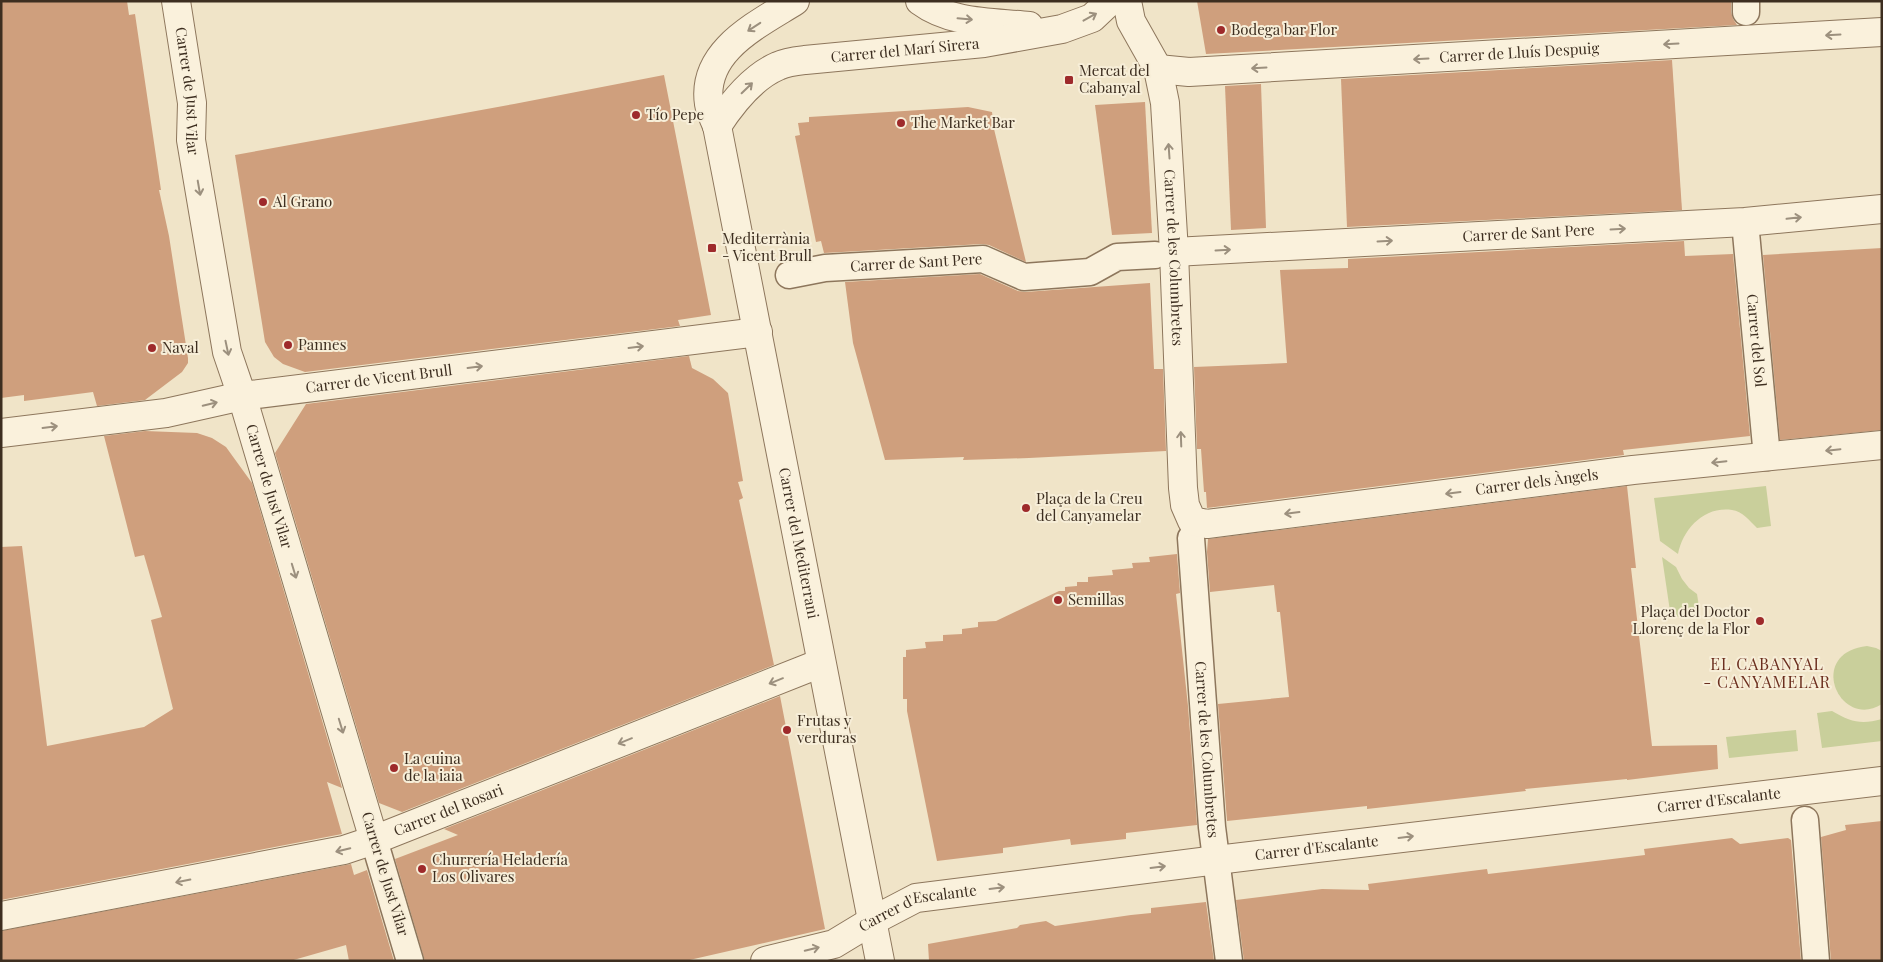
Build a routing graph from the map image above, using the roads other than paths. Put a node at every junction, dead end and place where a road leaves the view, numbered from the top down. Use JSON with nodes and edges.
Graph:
{"nodes":[{"id":1,"x":176,"y":1,"type":"edge"},
{"id":2,"x":795,"y":1,"type":"edge"},
{"id":3,"x":920,"y":1,"type":"edge"},
{"id":4,"x":1110,"y":1,"type":"edge"},
{"id":5,"x":1127,"y":1,"type":"edge"},
{"id":6,"x":1062,"y":29,"type":"junction"},
{"id":7,"x":1882,"y":32,"type":"edge"},
{"id":8,"x":1158,"y":69,"type":"junction"},
{"id":9,"x":717,"y":126,"type":"junction"},
{"id":10,"x":1882,"y":209,"type":"edge"},
{"id":11,"x":1745,"y":222,"type":"junction"},
{"id":12,"x":1165,"y":253,"type":"junction"},
{"id":13,"x":789,"y":276,"type":"dead end"},
{"id":14,"x":758,"y":332,"type":"junction"},
{"id":15,"x":242,"y":396,"type":"junction"},
{"id":16,"x":1,"y":432,"type":"edge"},
{"id":17,"x":1882,"y":445,"type":"edge"},
{"id":18,"x":1767,"y":457,"type":"junction"},
{"id":19,"x":1192,"y":529,"type":"junction"},
{"id":20,"x":821,"y":663,"type":"junction"},
{"id":21,"x":1882,"y":781,"type":"edge"},
{"id":22,"x":1805,"y":820,"type":"dead end"},
{"id":23,"x":374,"y":840,"type":"junction"},
{"id":24,"x":1217,"y":860,"type":"junction"},
{"id":25,"x":1,"y":916,"type":"edge"},
{"id":26,"x":872,"y":921,"type":"junction"},
{"id":27,"x":410,"y":961,"type":"edge"},
{"id":28,"x":765,"y":961,"type":"edge"},
{"id":29,"x":880,"y":961,"type":"edge"},
{"id":30,"x":1229,"y":961,"type":"edge"},
{"id":31,"x":1816,"y":961,"type":"edge"}],
"edges":[{"from":1,"to":15,"type":"street","name":"Carrer de Just Vilar","one_way":true},
{"from":2,"to":9,"type":"street","name":"Carrer del Mediterrani","one_way":true},
{"from":3,"to":6,"type":"street","one_way":true},
{"from":6,"to":4,"type":"street","name":"Carrer del Marí Sirera","one_way":true},
{"from":5,"to":8,"type":"street","name":"Carrer de les Columbretes"},
{"from":9,"to":6,"type":"street","name":"Carrer del Marí Sirera","one_way":true},
{"from":7,"to":8,"type":"street","name":"Carrer de Lluís Despuig","one_way":true},
{"from":12,"to":8,"type":"street","name":"Carrer de les Columbretes","one_way":true},
{"from":9,"to":14,"type":"street","name":"Carrer del Mediterrani"},
{"from":11,"to":10,"type":"street","name":"Carrer de Sant Pere","one_way":true},
{"from":12,"to":11,"type":"street","name":"Carrer de Sant Pere","one_way":true},
{"from":11,"to":18,"type":"street","name":"Carrer del Sol"},
{"from":12,"to":13,"type":"street","name":"Carrer de Sant Pere"},
{"from":19,"to":12,"type":"street","name":"Carrer de les Columbretes","one_way":true},
{"from":15,"to":14,"type":"street","name":"Carrer de Vicent Brull","one_way":true},
{"from":14,"to":20,"type":"street","name":"Carrer del Mediterrani"},
{"from":16,"to":15,"type":"street","name":"Carrer de Vicent Brull","one_way":true},
{"from":15,"to":23,"type":"street","name":"Carrer de Just Vilar","one_way":true},
{"from":17,"to":18,"type":"street","name":"Carrer dels Àngels","one_way":true},
{"from":18,"to":19,"type":"street","name":"Carrer dels Àngels","one_way":true},
{"from":19,"to":24,"type":"street","name":"Carrer de les Columbretes"},
{"from":20,"to":23,"type":"street","name":"Carrer del Rosari","one_way":true},
{"from":20,"to":26,"type":"street","name":"Carrer del Mediterrani"},
{"from":24,"to":21,"type":"street","name":"Carrer d'Escalante","one_way":true},
{"from":22,"to":31,"type":"street"},
{"from":23,"to":25,"type":"street","name":"Carrer del Rosari","one_way":true},
{"from":23,"to":27,"type":"street","name":"Carrer de Just Vilar"},
{"from":26,"to":24,"type":"street","name":"Carrer d'Escalante","one_way":true},
{"from":24,"to":30,"type":"street","name":"Carrer de les Columbretes"},
{"from":28,"to":26,"type":"street","name":"Carrer d'Escalante","one_way":true},
{"from":26,"to":29,"type":"street","name":"Carrer del Mediterrani"}]}
